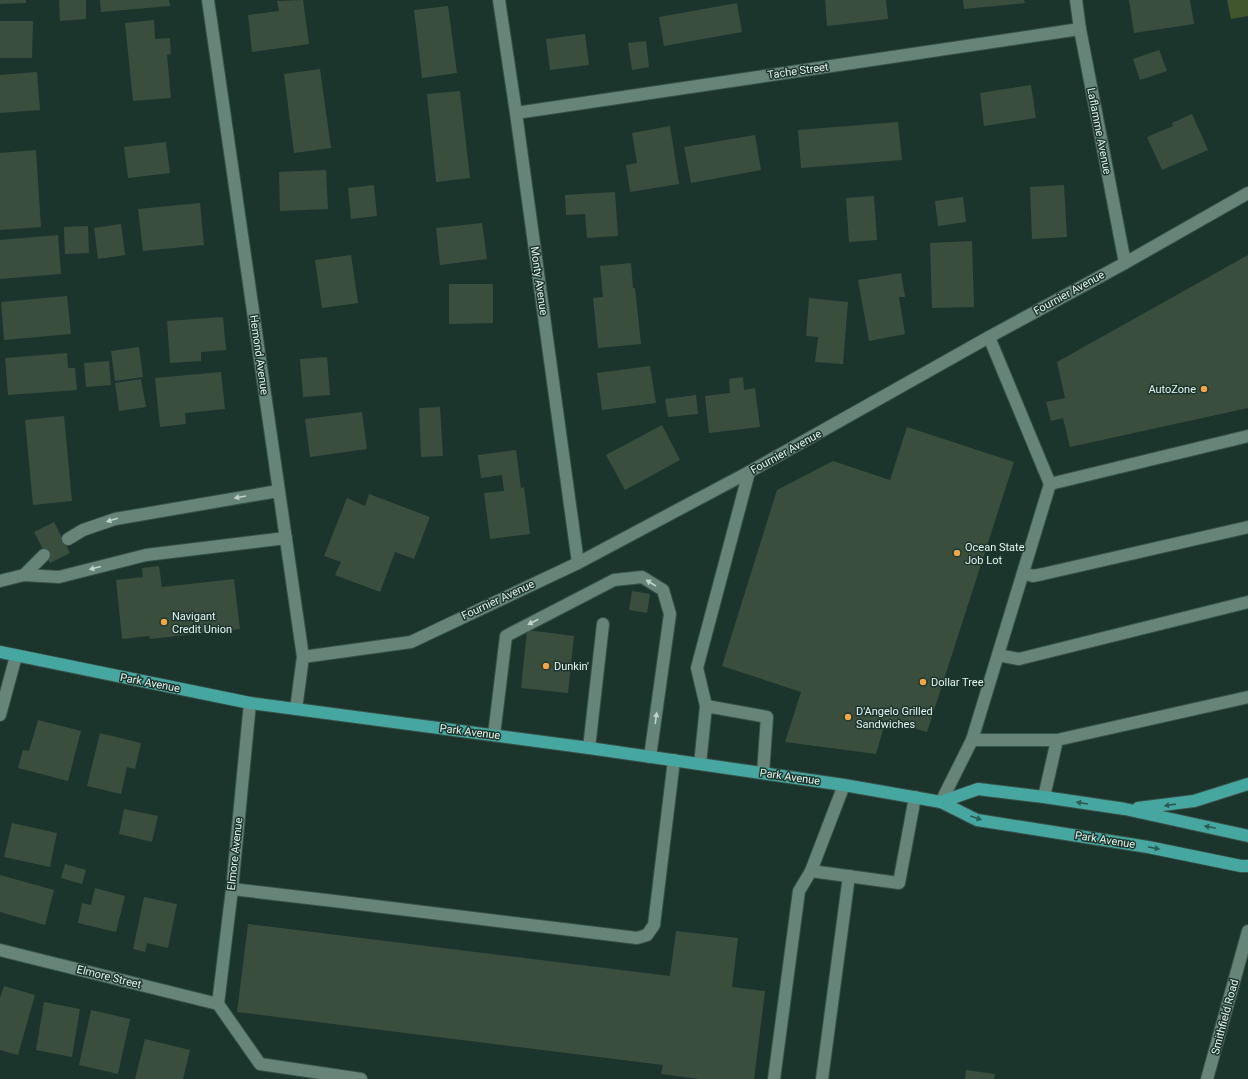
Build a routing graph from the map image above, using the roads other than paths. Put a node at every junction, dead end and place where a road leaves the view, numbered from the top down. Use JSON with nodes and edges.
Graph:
{"nodes":[{"id":1,"x":208,"y":0,"type":"edge"},
{"id":2,"x":498,"y":0,"type":"edge"},
{"id":3,"x":1076,"y":0,"type":"edge"},
{"id":4,"x":1080,"y":29,"type":"junction"},
{"id":5,"x":516,"y":113,"type":"junction"},
{"id":6,"x":1248,"y":193,"type":"edge"},
{"id":7,"x":1125,"y":263,"type":"junction"},
{"id":8,"x":989,"y":337,"type":"junction"},
{"id":9,"x":1248,"y":436,"type":"edge"},
{"id":10,"x":749,"y":472,"type":"junction"},
{"id":11,"x":1050,"y":484,"type":"junction"},
{"id":12,"x":278,"y":491,"type":"junction"},
{"id":13,"x":1248,"y":527,"type":"edge"},
{"id":14,"x":286,"y":538,"type":"junction"},
{"id":15,"x":68,"y":539,"type":"dead end"},
{"id":16,"x":44,"y":555,"type":"dead end"},
{"id":17,"x":578,"y":563,"type":"junction"},
{"id":18,"x":1023,"y":573,"type":"junction"},
{"id":19,"x":24,"y":574,"type":"junction"},
{"id":20,"x":0,"y":581,"type":"edge"},
{"id":21,"x":1248,"y":602,"type":"edge"},
{"id":22,"x":603,"y":624,"type":"dead end"},
{"id":23,"x":0,"y":652,"type":"edge"},
{"id":24,"x":998,"y":655,"type":"junction"},
{"id":25,"x":16,"y":656,"type":"junction"},
{"id":26,"x":303,"y":657,"type":"junction"},
{"id":27,"x":1248,"y":697,"type":"edge"},
{"id":28,"x":250,"y":703,"type":"junction"},
{"id":29,"x":706,"y":706,"type":"junction"},
{"id":30,"x":296,"y":710,"type":"junction"},
{"id":31,"x":0,"y":714,"type":"edge"},
{"id":32,"x":494,"y":735,"type":"junction"},
{"id":33,"x":972,"y":740,"type":"junction"},
{"id":34,"x":1057,"y":740,"type":"junction"},
{"id":35,"x":589,"y":748,"type":"junction"},
{"id":36,"x":650,"y":757,"type":"junction"},
{"id":37,"x":674,"y":760,"type":"junction"},
{"id":38,"x":700,"y":764,"type":"junction"},
{"id":39,"x":763,"y":773,"type":"junction"},
{"id":40,"x":1248,"y":784,"type":"edge"},
{"id":41,"x":844,"y":785,"type":"junction"},
{"id":42,"x":915,"y":797,"type":"junction"},
{"id":43,"x":1044,"y":797,"type":"junction"},
{"id":44,"x":941,"y":802,"type":"junction"},
{"id":45,"x":1125,"y":809,"type":"junction"},
{"id":46,"x":1248,"y":836,"type":"edge"},
{"id":47,"x":1248,"y":866,"type":"edge"},
{"id":48,"x":811,"y":871,"type":"junction"},
{"id":49,"x":849,"y":876,"type":"junction"},
{"id":50,"x":232,"y":889,"type":"junction"},
{"id":51,"x":1248,"y":931,"type":"edge"},
{"id":52,"x":0,"y":950,"type":"edge"},
{"id":53,"x":218,"y":1004,"type":"junction"},
{"id":54,"x":361,"y":1079,"type":"edge"},
{"id":55,"x":774,"y":1079,"type":"edge"},
{"id":56,"x":822,"y":1079,"type":"edge"},
{"id":57,"x":1207,"y":1079,"type":"edge"}],
"edges":[{"from":1,"to":12,"type":"street","name":"Hemond Avenue"},
{"from":2,"to":5,"type":"street","name":"Monty Avenue"},
{"from":3,"to":4,"type":"street","name":"Laflamme Avenue"},
{"from":4,"to":5,"type":"street","name":"Tache Street"},
{"from":4,"to":7,"type":"street","name":"Laflamme Avenue"},
{"from":5,"to":17,"type":"street","name":"Monty Avenue"},
{"from":6,"to":7,"type":"street","name":"Fournier Avenue"},
{"from":7,"to":8,"type":"street","name":"Fournier Avenue"},
{"from":8,"to":10,"type":"street","name":"Fournier Avenue"},
{"from":8,"to":11,"type":"street"},
{"from":9,"to":11,"type":"street"},
{"from":10,"to":17,"type":"street","name":"Fournier Avenue"},
{"from":10,"to":29,"type":"street"},
{"from":11,"to":18,"type":"street"},
{"from":12,"to":14,"type":"street","name":"Hemond Avenue"},
{"from":12,"to":15,"type":"street","one_way":true},
{"from":13,"to":18,"type":"street"},
{"from":14,"to":19,"type":"street","one_way":true},
{"from":14,"to":26,"type":"street","name":"Hemond Avenue"},
{"from":16,"to":19,"type":"street"},
{"from":17,"to":26,"type":"street","name":"Fournier Avenue"},
{"from":18,"to":24,"type":"street"},
{"from":19,"to":20,"type":"street"},
{"from":21,"to":24,"type":"street"},
{"from":22,"to":35,"type":"street"},
{"from":23,"to":25,"type":"main road","name":"Park Avenue"},
{"from":24,"to":33,"type":"street"},
{"from":25,"to":28,"type":"main road","name":"Park Avenue"},
{"from":25,"to":31,"type":"street"},
{"from":26,"to":30,"type":"street","name":"Hemond Avenue"},
{"from":27,"to":34,"type":"street"},
{"from":28,"to":30,"type":"main road","name":"Park Avenue"},
{"from":28,"to":50,"type":"street","name":"Elmore Avenue"},
{"from":29,"to":38,"type":"street"},
{"from":29,"to":39,"type":"street"},
{"from":30,"to":32,"type":"main road","name":"Park Avenue"},
{"from":32,"to":35,"type":"main road","name":"Park Avenue"},
{"from":36,"to":32,"type":"street","one_way":true},
{"from":33,"to":34,"type":"street"},
{"from":33,"to":44,"type":"street"},
{"from":34,"to":43,"type":"street"},
{"from":35,"to":36,"type":"main road","name":"Park Avenue"},
{"from":36,"to":37,"type":"main road","name":"Park Avenue"},
{"from":37,"to":38,"type":"main road","name":"Park Avenue"},
{"from":37,"to":50,"type":"street"},
{"from":38,"to":39,"type":"main road","name":"Park Avenue"},
{"from":39,"to":41,"type":"main road","name":"Park Avenue"},
{"from":40,"to":45,"type":"main road","one_way":true},
{"from":41,"to":42,"type":"main road","name":"Park Avenue"},
{"from":41,"to":48,"type":"street"},
{"from":42,"to":44,"type":"main road","name":"Park Avenue"},
{"from":42,"to":49,"type":"street"},
{"from":43,"to":44,"type":"main road"},
{"from":45,"to":43,"type":"main road","one_way":true},
{"from":44,"to":47,"type":"main road","name":"Park Avenue","one_way":true},
{"from":46,"to":45,"type":"main road","one_way":true},
{"from":48,"to":49,"type":"street"},
{"from":48,"to":55,"type":"street"},
{"from":49,"to":56,"type":"street"},
{"from":50,"to":53,"type":"street","name":"Elmore Avenue"},
{"from":51,"to":57,"type":"street","name":"Smithfield Road"},
{"from":52,"to":53,"type":"street","name":"Elmore Street"},
{"from":53,"to":54,"type":"street"}]}
